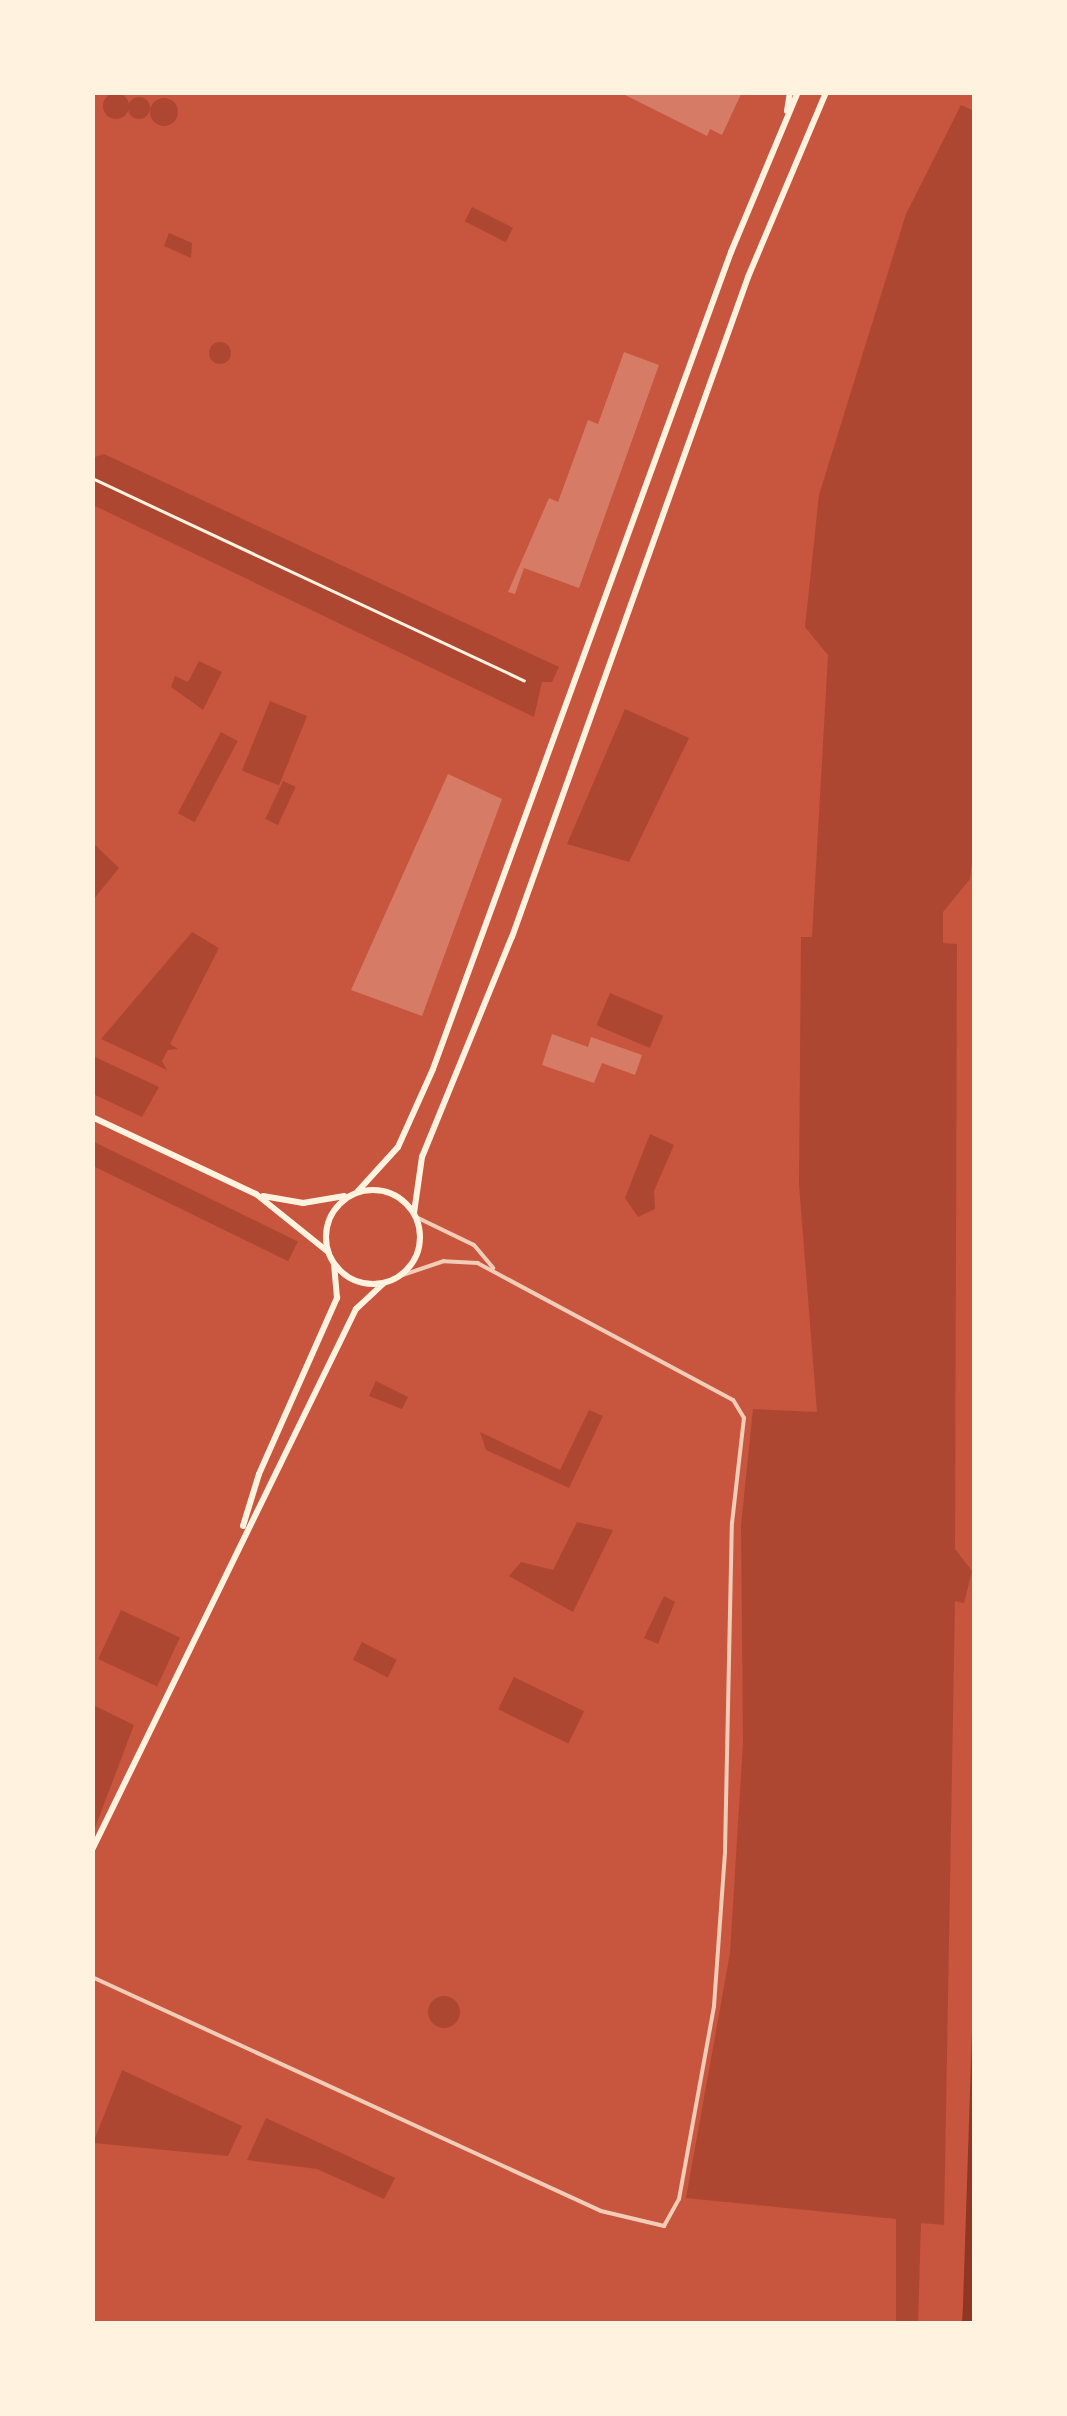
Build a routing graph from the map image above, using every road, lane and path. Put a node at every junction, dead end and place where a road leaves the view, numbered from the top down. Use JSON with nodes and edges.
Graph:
{"nodes":[{"id":1,"x":790,"y":92,"type":"edge"},
{"id":2,"x":798,"y":92,"type":"edge"},
{"id":3,"x":826,"y":92,"type":"edge"},
{"id":4,"x":786,"y":117,"type":"junction"},
{"id":5,"x":92,"y":478,"type":"edge"},
{"id":6,"x":524,"y":680,"type":"dead end"},
{"id":7,"x":92,"y":1117,"type":"edge"},
{"id":8,"x":354,"y":1193,"type":"junction"},
{"id":9,"x":256,"y":1194,"type":"junction"},
{"id":10,"x":415,"y":1215,"type":"junction"},
{"id":11,"x":328,"y":1252,"type":"junction"},
{"id":12,"x":334,"y":1264,"type":"junction"},
{"id":13,"x":496,"y":1272,"type":"junction"},
{"id":14,"x":397,"y":1277,"type":"junction"},
{"id":15,"x":384,"y":1282,"type":"junction"},
{"id":16,"x":240,"y":1537,"type":"junction"},
{"id":17,"x":92,"y":1850,"type":"edge"},
{"id":18,"x":92,"y":1978,"type":"edge"}],
"edges":[{"from":1,"to":4,"type":"main road"},
{"from":2,"to":4,"type":"main road"},
{"from":3,"to":10,"type":"main road"},
{"from":4,"to":8,"type":"main road"},
{"from":5,"to":6,"type":"path"},
{"from":7,"to":9,"type":"main road"},
{"from":8,"to":9,"type":"main road"},
{"from":8,"to":10,"type":"main road"},
{"from":8,"to":11,"type":"main road"},
{"from":9,"to":11,"type":"main road"},
{"from":10,"to":13,"type":"street"},
{"from":10,"to":14,"type":"main road"},
{"from":11,"to":12,"type":"main road"},
{"from":12,"to":15,"type":"main road"},
{"from":12,"to":16,"type":"main road"},
{"from":13,"to":14,"type":"street"},
{"from":13,"to":18,"type":"street"},
{"from":14,"to":15,"type":"main road"},
{"from":15,"to":16,"type":"main road"},
{"from":16,"to":17,"type":"main road"}]}
